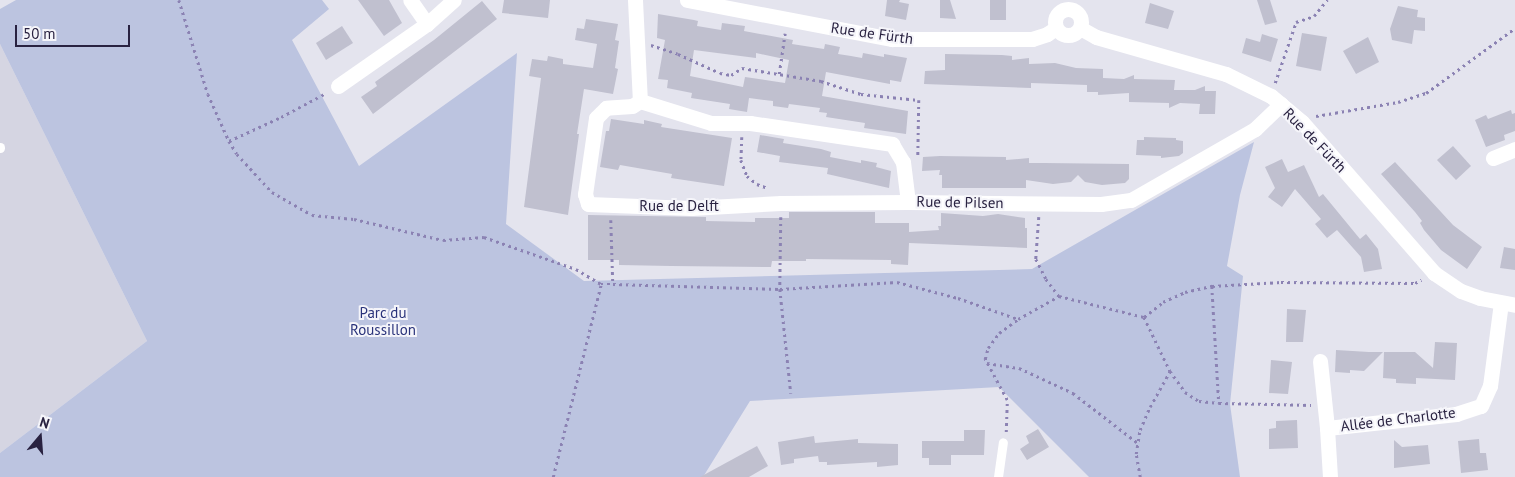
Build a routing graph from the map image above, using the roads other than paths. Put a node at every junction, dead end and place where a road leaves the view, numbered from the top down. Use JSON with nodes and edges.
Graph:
{"nodes":[{"id":1,"x":410,"y":0,"type":"edge"},
{"id":2,"x":454,"y":0,"type":"edge"},
{"id":3,"x":635,"y":0,"type":"edge"},
{"id":4,"x":687,"y":0,"type":"edge"},
{"id":5,"x":1074,"y":5,"type":"edge"},
{"id":6,"x":427,"y":24,"type":"junction"},
{"id":7,"x":1056,"y":28,"type":"junction"},
{"id":8,"x":1080,"y":28,"type":"junction"},
{"id":9,"x":338,"y":86,"type":"road end"},
{"id":10,"x":1276,"y":100,"type":"junction"},
{"id":11,"x":640,"y":101,"type":"junction"},
{"id":12,"x":1515,"y":149,"type":"edge"},
{"id":13,"x":1493,"y":158,"type":"dead end"},
{"id":14,"x":908,"y":202,"type":"junction"},
{"id":15,"x":1508,"y":304,"type":"edge"},
{"id":16,"x":1320,"y":361,"type":"dead end"},
{"id":17,"x":1327,"y":428,"type":"junction"},
{"id":18,"x":1003,"y":442,"type":"road end"},
{"id":19,"x":998,"y":477,"type":"edge"},
{"id":20,"x":1330,"y":477,"type":"edge"}],
"edges":[{"from":1,"to":6,"type":"street"},
{"from":2,"to":6,"type":"street"},
{"from":3,"to":11,"type":"street"},
{"from":4,"to":7,"type":"street","name":"Rue de Fürth"},
{"from":5,"to":7,"type":"street"},
{"from":5,"to":8,"type":"street"},
{"from":6,"to":9,"type":"street"},
{"from":7,"to":8,"type":"street"},
{"from":8,"to":10,"type":"street","name":"Rue de Fürth"},
{"from":10,"to":14,"type":"street","name":"Rue de Pilsen"},
{"from":10,"to":15,"type":"street","name":"Rue de Fürth"},
{"from":11,"to":14,"type":"street","name":"Rue de Pilsen"},
{"from":11,"to":14,"type":"street","name":"Rue de Delft"},
{"from":12,"to":13,"type":"street"},
{"from":15,"to":17,"type":"street","name":"Allée de Charlotte"},
{"from":16,"to":17,"type":"street","name":"Allée de Charlotte"},
{"from":17,"to":20,"type":"street","name":"Allée de Charlotte"},
{"from":18,"to":19,"type":"lane"}]}
